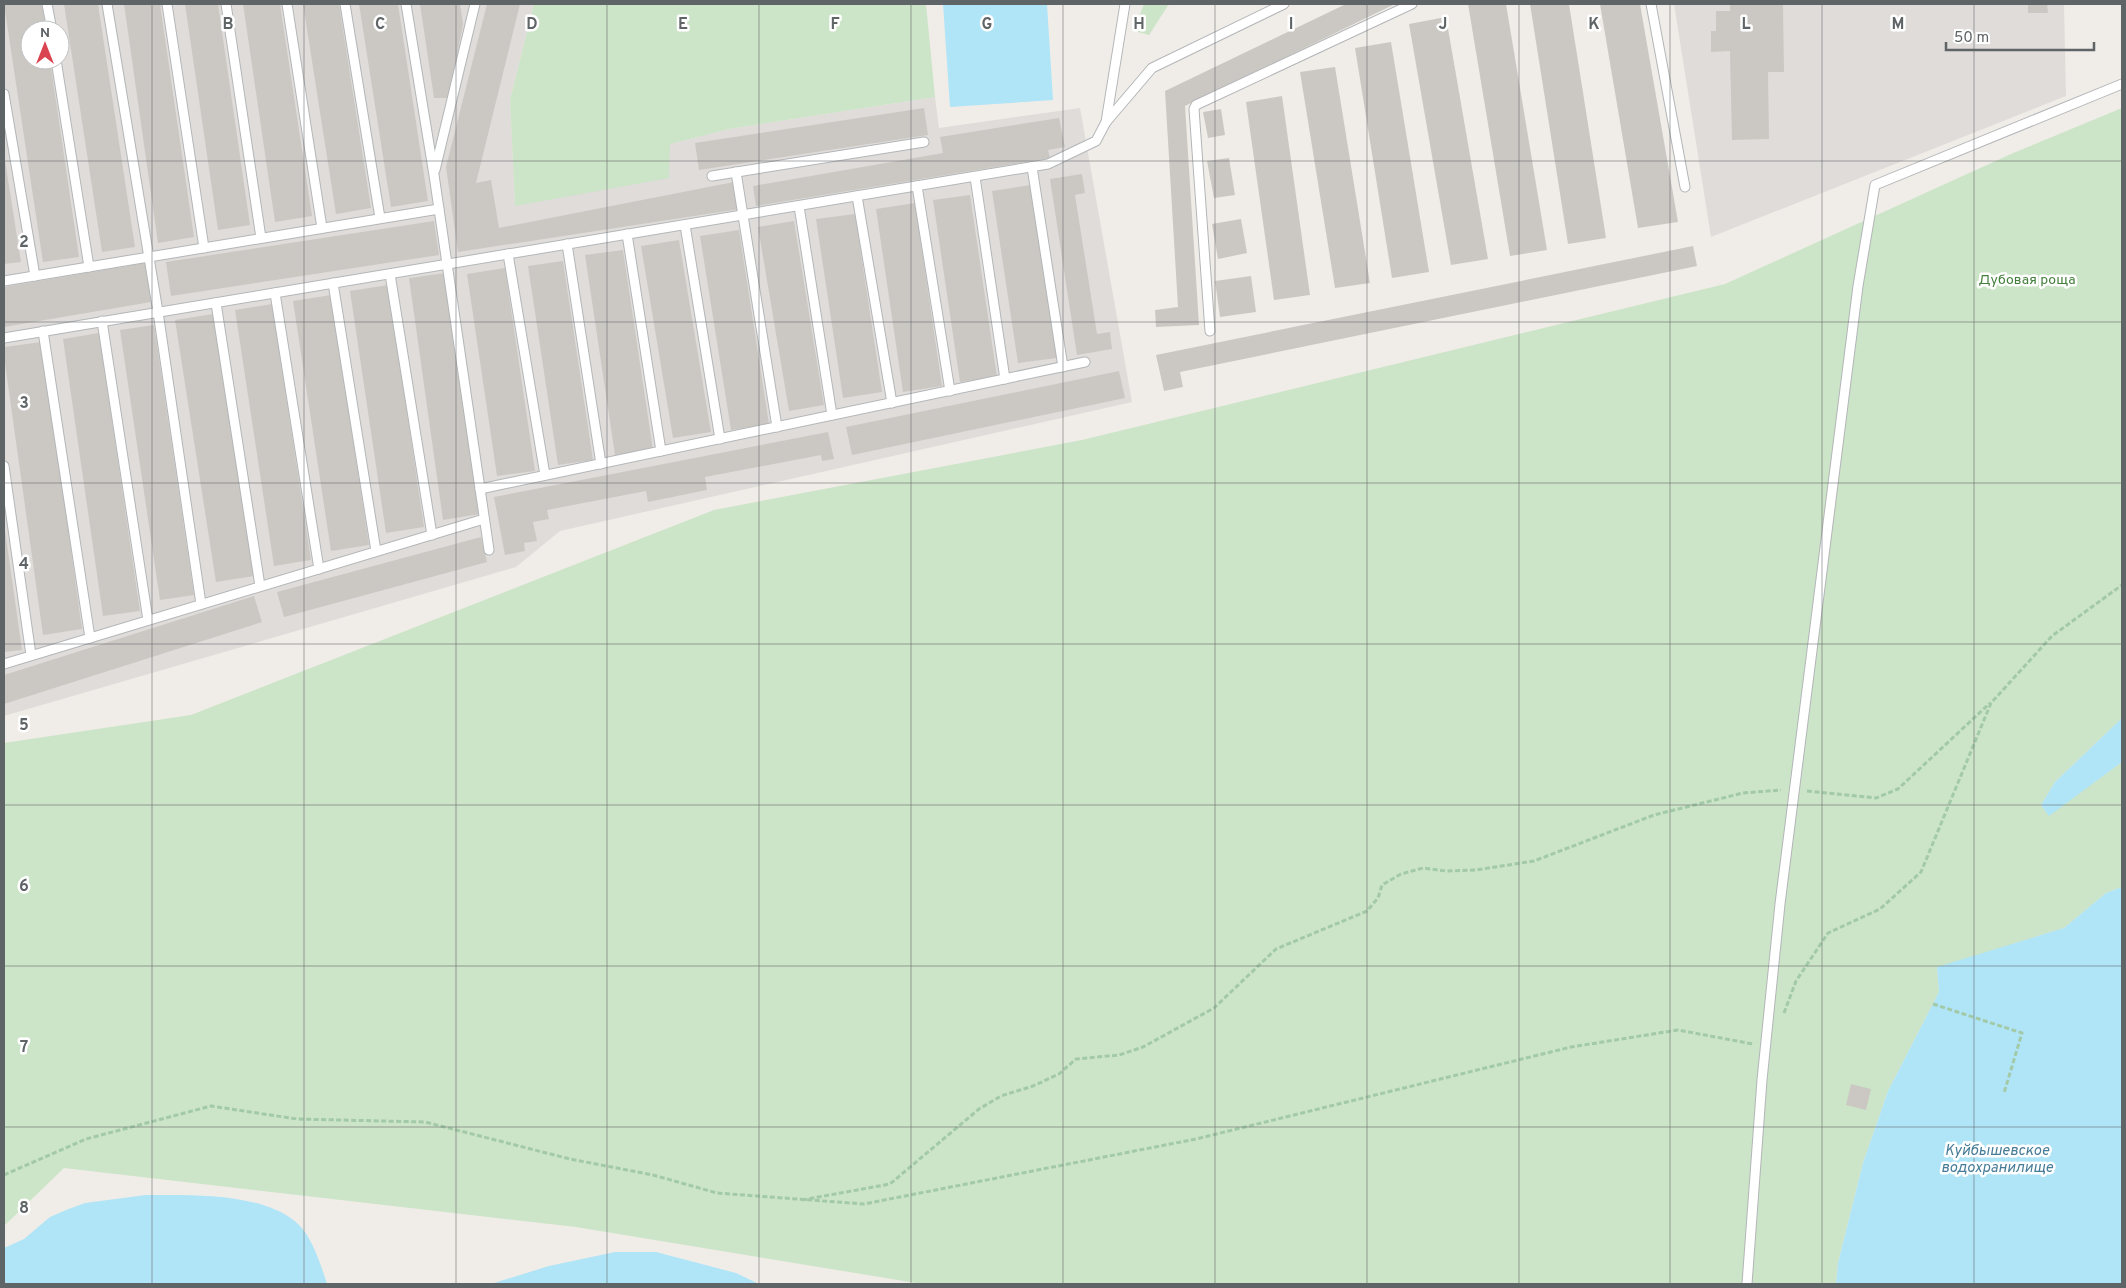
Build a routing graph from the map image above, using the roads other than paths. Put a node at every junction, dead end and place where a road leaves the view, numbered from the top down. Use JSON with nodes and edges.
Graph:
{"nodes":[{"id":1,"x":47,"y":4,"type":"edge"},
{"id":2,"x":107,"y":4,"type":"edge"},
{"id":3,"x":167,"y":4,"type":"edge"},
{"id":4,"x":226,"y":4,"type":"edge"},
{"id":5,"x":287,"y":4,"type":"edge"},
{"id":6,"x":345,"y":4,"type":"edge"},
{"id":7,"x":406,"y":4,"type":"edge"},
{"id":8,"x":470,"y":4,"type":"edge"},
{"id":9,"x":475,"y":4,"type":"edge"},
{"id":10,"x":1125,"y":4,"type":"edge"},
{"id":11,"x":1284,"y":4,"type":"edge"},
{"id":12,"x":1412,"y":4,"type":"edge"},
{"id":13,"x":1652,"y":4,"type":"edge"},
{"id":14,"x":472,"y":16,"type":"junction"},
{"id":15,"x":50,"y":20,"type":"edge"},
{"id":16,"x":58,"y":70,"type":"edge"},
{"id":17,"x":2122,"y":84,"type":"edge"},
{"id":18,"x":4,"y":94,"type":"edge"},
{"id":19,"x":1106,"y":122,"type":"junction"},
{"id":20,"x":924,"y":142,"type":"dead end"},
{"id":21,"x":1032,"y":167,"type":"junction"},
{"id":22,"x":736,"y":172,"type":"junction"},
{"id":23,"x":434,"y":175,"type":"junction"},
{"id":24,"x":712,"y":176,"type":"dead end"},
{"id":25,"x":975,"y":177,"type":"junction"},
{"id":26,"x":917,"y":186,"type":"junction"},
{"id":27,"x":1685,"y":187,"type":"dead end"},
{"id":28,"x":857,"y":196,"type":"junction"},
{"id":29,"x":799,"y":206,"type":"junction"},
{"id":30,"x":439,"y":209,"type":"junction"},
{"id":31,"x":743,"y":215,"type":"junction"},
{"id":32,"x":380,"y":218,"type":"junction"},
{"id":33,"x":685,"y":225,"type":"junction"},
{"id":34,"x":322,"y":228,"type":"junction"},
{"id":35,"x":627,"y":234,"type":"junction"},
{"id":36,"x":261,"y":238,"type":"junction"},
{"id":37,"x":567,"y":244,"type":"junction"},
{"id":38,"x":204,"y":248,"type":"junction"},
{"id":39,"x":508,"y":254,"type":"junction"},
{"id":40,"x":148,"y":257,"type":"junction"},
{"id":41,"x":446,"y":264,"type":"junction"},
{"id":42,"x":89,"y":267,"type":"junction"},
{"id":43,"x":390,"y":274,"type":"junction"},
{"id":44,"x":35,"y":276,"type":"junction"},
{"id":45,"x":4,"y":281,"type":"edge"},
{"id":46,"x":333,"y":283,"type":"junction"},
{"id":47,"x":275,"y":293,"type":"junction"},
{"id":48,"x":216,"y":303,"type":"junction"},
{"id":49,"x":158,"y":312,"type":"junction"},
{"id":50,"x":102,"y":321,"type":"junction"},
{"id":51,"x":42,"y":331,"type":"junction"},
{"id":52,"x":1210,"y":331,"type":"dead end"},
{"id":53,"x":4,"y":338,"type":"edge"},
{"id":54,"x":1085,"y":362,"type":"dead end"},
{"id":55,"x":1064,"y":367,"type":"junction"},
{"id":56,"x":1005,"y":379,"type":"junction"},
{"id":57,"x":950,"y":391,"type":"junction"},
{"id":58,"x":892,"y":403,"type":"junction"},
{"id":59,"x":832,"y":415,"type":"junction"},
{"id":60,"x":776,"y":427,"type":"junction"},
{"id":61,"x":720,"y":439,"type":"junction"},
{"id":62,"x":661,"y":451,"type":"junction"},
{"id":63,"x":601,"y":464,"type":"junction"},
{"id":64,"x":4,"y":466,"type":"edge"},
{"id":65,"x":545,"y":475,"type":"junction"},
{"id":66,"x":480,"y":489,"type":"junction"},
{"id":67,"x":484,"y":519,"type":"junction"},
{"id":68,"x":432,"y":535,"type":"junction"},
{"id":69,"x":489,"y":550,"type":"dead end"},
{"id":70,"x":376,"y":551,"type":"junction"},
{"id":71,"x":319,"y":569,"type":"junction"},
{"id":72,"x":260,"y":586,"type":"junction"},
{"id":73,"x":201,"y":604,"type":"junction"},
{"id":74,"x":148,"y":620,"type":"junction"},
{"id":75,"x":90,"y":638,"type":"junction"},
{"id":76,"x":31,"y":656,"type":"junction"},
{"id":77,"x":4,"y":664,"type":"edge"},
{"id":78,"x":1747,"y":1284,"type":"edge"}],
"edges":[{"from":1,"to":15,"type":"lane"},
{"from":2,"to":40,"type":"lane"},
{"from":3,"to":38,"type":"lane"},
{"from":4,"to":36,"type":"lane"},
{"from":5,"to":34,"type":"lane"},
{"from":6,"to":32,"type":"lane"},
{"from":7,"to":23,"type":"lane"},
{"from":8,"to":14,"type":"lane"},
{"from":9,"to":14,"type":"lane"},
{"from":10,"to":19,"type":"lane"},
{"from":11,"to":19,"type":"lane"},
{"from":12,"to":52,"type":"lane"},
{"from":13,"to":27,"type":"lane"},
{"from":14,"to":23,"type":"lane"},
{"from":16,"to":42,"type":"lane"},
{"from":17,"to":78,"type":"lane"},
{"from":18,"to":44,"type":"lane"},
{"from":19,"to":21,"type":"lane"},
{"from":20,"to":22,"type":"lane"},
{"from":21,"to":25,"type":"lane"},
{"from":21,"to":55,"type":"lane"},
{"from":22,"to":24,"type":"lane"},
{"from":22,"to":31,"type":"lane"},
{"from":23,"to":30,"type":"lane"},
{"from":25,"to":26,"type":"lane"},
{"from":25,"to":56,"type":"lane"},
{"from":26,"to":28,"type":"lane"},
{"from":26,"to":57,"type":"lane"},
{"from":28,"to":29,"type":"lane"},
{"from":28,"to":58,"type":"lane"},
{"from":29,"to":31,"type":"lane"},
{"from":29,"to":59,"type":"lane"},
{"from":30,"to":32,"type":"lane"},
{"from":30,"to":41,"type":"lane"},
{"from":31,"to":33,"type":"lane"},
{"from":31,"to":60,"type":"lane"},
{"from":32,"to":34,"type":"lane"},
{"from":33,"to":35,"type":"lane"},
{"from":33,"to":61,"type":"lane"},
{"from":34,"to":36,"type":"lane"},
{"from":35,"to":37,"type":"lane"},
{"from":35,"to":62,"type":"lane"},
{"from":36,"to":38,"type":"lane"},
{"from":37,"to":39,"type":"lane"},
{"from":37,"to":63,"type":"lane"},
{"from":38,"to":40,"type":"lane"},
{"from":39,"to":41,"type":"lane"},
{"from":39,"to":65,"type":"lane"},
{"from":40,"to":42,"type":"lane"},
{"from":40,"to":49,"type":"lane"},
{"from":41,"to":43,"type":"lane"},
{"from":41,"to":66,"type":"lane"},
{"from":42,"to":44,"type":"lane"},
{"from":43,"to":46,"type":"lane"},
{"from":43,"to":68,"type":"lane"},
{"from":44,"to":45,"type":"lane"},
{"from":46,"to":47,"type":"lane"},
{"from":46,"to":70,"type":"lane"},
{"from":47,"to":48,"type":"lane"},
{"from":47,"to":71,"type":"lane"},
{"from":48,"to":49,"type":"lane"},
{"from":48,"to":72,"type":"lane"},
{"from":49,"to":50,"type":"lane"},
{"from":49,"to":73,"type":"lane"},
{"from":50,"to":51,"type":"lane"},
{"from":50,"to":74,"type":"lane"},
{"from":51,"to":53,"type":"lane"},
{"from":51,"to":75,"type":"lane"},
{"from":54,"to":55,"type":"lane"},
{"from":55,"to":56,"type":"lane"},
{"from":56,"to":57,"type":"lane"},
{"from":57,"to":58,"type":"lane"},
{"from":58,"to":59,"type":"lane"},
{"from":59,"to":60,"type":"lane"},
{"from":60,"to":61,"type":"lane"},
{"from":61,"to":62,"type":"lane"},
{"from":62,"to":63,"type":"lane"},
{"from":63,"to":65,"type":"lane"},
{"from":64,"to":76,"type":"lane"},
{"from":65,"to":66,"type":"lane"},
{"from":66,"to":67,"type":"lane"},
{"from":67,"to":68,"type":"lane"},
{"from":67,"to":69,"type":"lane"},
{"from":68,"to":70,"type":"lane"},
{"from":70,"to":71,"type":"lane"},
{"from":71,"to":72,"type":"lane"},
{"from":72,"to":73,"type":"lane"},
{"from":73,"to":74,"type":"lane"},
{"from":74,"to":75,"type":"lane"},
{"from":75,"to":76,"type":"lane"},
{"from":76,"to":77,"type":"lane"}]}
